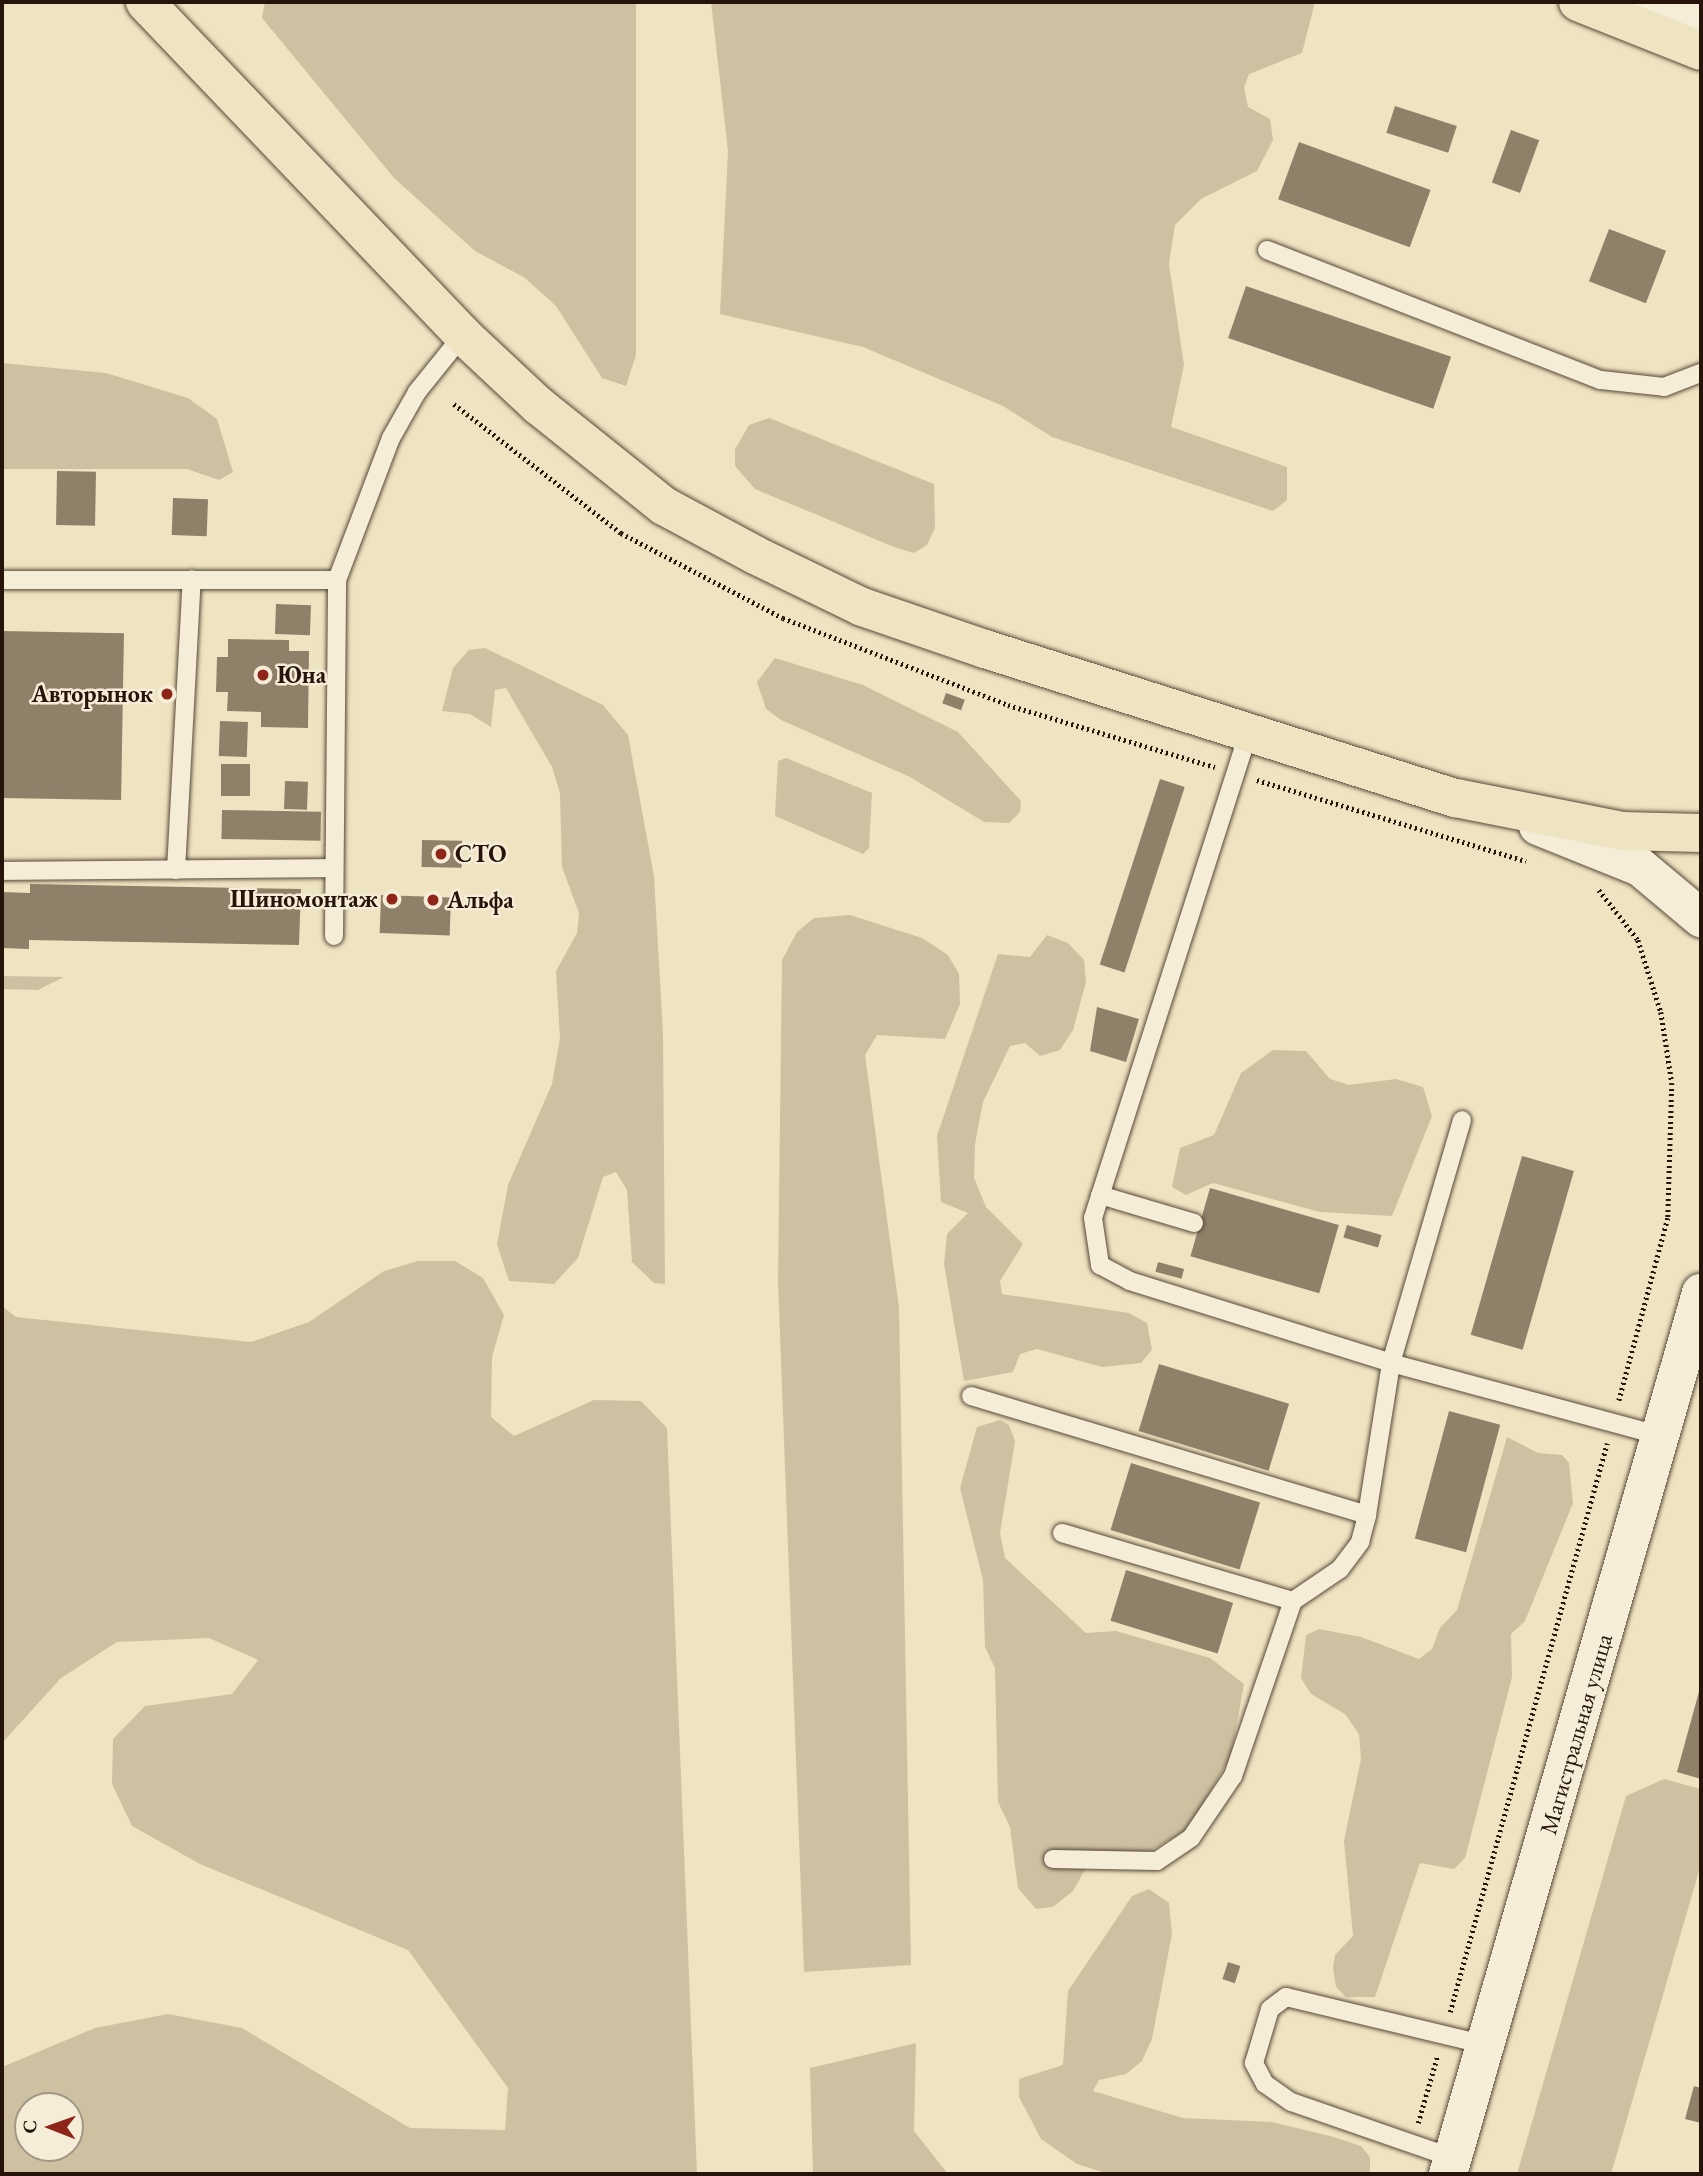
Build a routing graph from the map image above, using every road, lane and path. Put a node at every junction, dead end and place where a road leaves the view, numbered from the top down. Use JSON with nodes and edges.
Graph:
{"nodes":[{"id":1,"x":1578,"y":2,"type":"edge"},
{"id":2,"x":1634,"y":2,"type":"edge"},
{"id":3,"x":148,"y":4,"type":"edge"},
{"id":4,"x":1701,"y":11,"type":"edge"},
{"id":5,"x":1701,"y":51,"type":"edge"},
{"id":6,"x":1267,"y":250,"type":"dead end"},
{"id":7,"x":463,"y":335,"type":"junction"},
{"id":8,"x":1701,"y":373,"type":"edge"},
{"id":9,"x":454,"y":404,"type":"dead end"},
{"id":10,"x":191,"y":579,"type":"junction"},
{"id":11,"x":2,"y":580,"type":"edge"},
{"id":12,"x":337,"y":580,"type":"junction"},
{"id":13,"x":1248,"y":734,"type":"junction"},
{"id":14,"x":1234,"y":773,"type":"junction"},
{"id":15,"x":1457,"y":797,"type":"junction"},
{"id":16,"x":1701,"y":833,"type":"edge"},
{"id":17,"x":1536,"y":864,"type":"dead end"},
{"id":18,"x":334,"y":868,"type":"junction"},
{"id":19,"x":176,"y":870,"type":"junction"},
{"id":20,"x":2,"y":872,"type":"edge"},
{"id":21,"x":1591,"y":885,"type":"dead end"},
{"id":22,"x":1701,"y":918,"type":"edge"},
{"id":23,"x":334,"y":936,"type":"dead end"},
{"id":24,"x":1462,"y":1120,"type":"dead end"},
{"id":25,"x":1100,"y":1195,"type":"junction"},
{"id":26,"x":1194,"y":1223,"type":"dead end"},
{"id":27,"x":1701,"y":1293,"type":"edge"},
{"id":28,"x":1391,"y":1363,"type":"junction"},
{"id":29,"x":971,"y":1396,"type":"dead end"},
{"id":30,"x":1614,"y":1421,"type":"junction"},
{"id":31,"x":1662,"y":1436,"type":"junction"},
{"id":32,"x":1367,"y":1516,"type":"junction"},
{"id":33,"x":1062,"y":1533,"type":"dead end"},
{"id":34,"x":1293,"y":1601,"type":"junction"},
{"id":35,"x":1053,"y":1859,"type":"dead end"},
{"id":36,"x":1444,"y":2035,"type":"junction"},
{"id":37,"x":1486,"y":2045,"type":"junction"},
{"id":38,"x":1412,"y":2145,"type":"junction"},
{"id":39,"x":1451,"y":2166,"type":"edge"}],
"edges":[{"from":1,"to":5,"type":"main road"},
{"from":2,"to":4,"type":"main road"},
{"from":3,"to":7,"type":"main road"},
{"from":6,"to":8,"type":"lane"},
{"from":7,"to":12,"type":"lane"},
{"from":7,"to":13,"type":"main road"},
{"from":9,"to":14,"type":"path"},
{"from":10,"to":11,"type":"lane"},
{"from":10,"to":12,"type":"lane"},
{"from":10,"to":19,"type":"lane"},
{"from":12,"to":18,"type":"lane"},
{"from":13,"to":14,"type":"lane"},
{"from":13,"to":15,"type":"main road"},
{"from":14,"to":17,"type":"path"},
{"from":14,"to":25,"type":"lane"},
{"from":15,"to":16,"type":"main road"},
{"from":15,"to":22,"type":"main road"},
{"from":18,"to":19,"type":"lane"},
{"from":18,"to":23,"type":"lane"},
{"from":19,"to":20,"type":"lane"},
{"from":21,"to":30,"type":"path"},
{"from":24,"to":28,"type":"lane"},
{"from":25,"to":26,"type":"lane"},
{"from":25,"to":28,"type":"lane"},
{"from":27,"to":31,"type":"main road","name":"Магистральная улица"},
{"from":28,"to":30,"type":"lane"},
{"from":28,"to":32,"type":"lane"},
{"from":29,"to":32,"type":"lane"},
{"from":30,"to":31,"type":"lane"},
{"from":30,"to":36,"type":"path"},
{"from":31,"to":37,"type":"main road","name":"Магистральная улица"},
{"from":32,"to":34,"type":"lane"},
{"from":33,"to":34,"type":"lane"},
{"from":34,"to":35,"type":"lane"},
{"from":36,"to":37,"type":"lane"},
{"from":36,"to":38,"type":"path"},
{"from":36,"to":38,"type":"lane"},
{"from":37,"to":39,"type":"main road","name":"Магистральная улица"},
{"from":38,"to":39,"type":"lane"}]}
